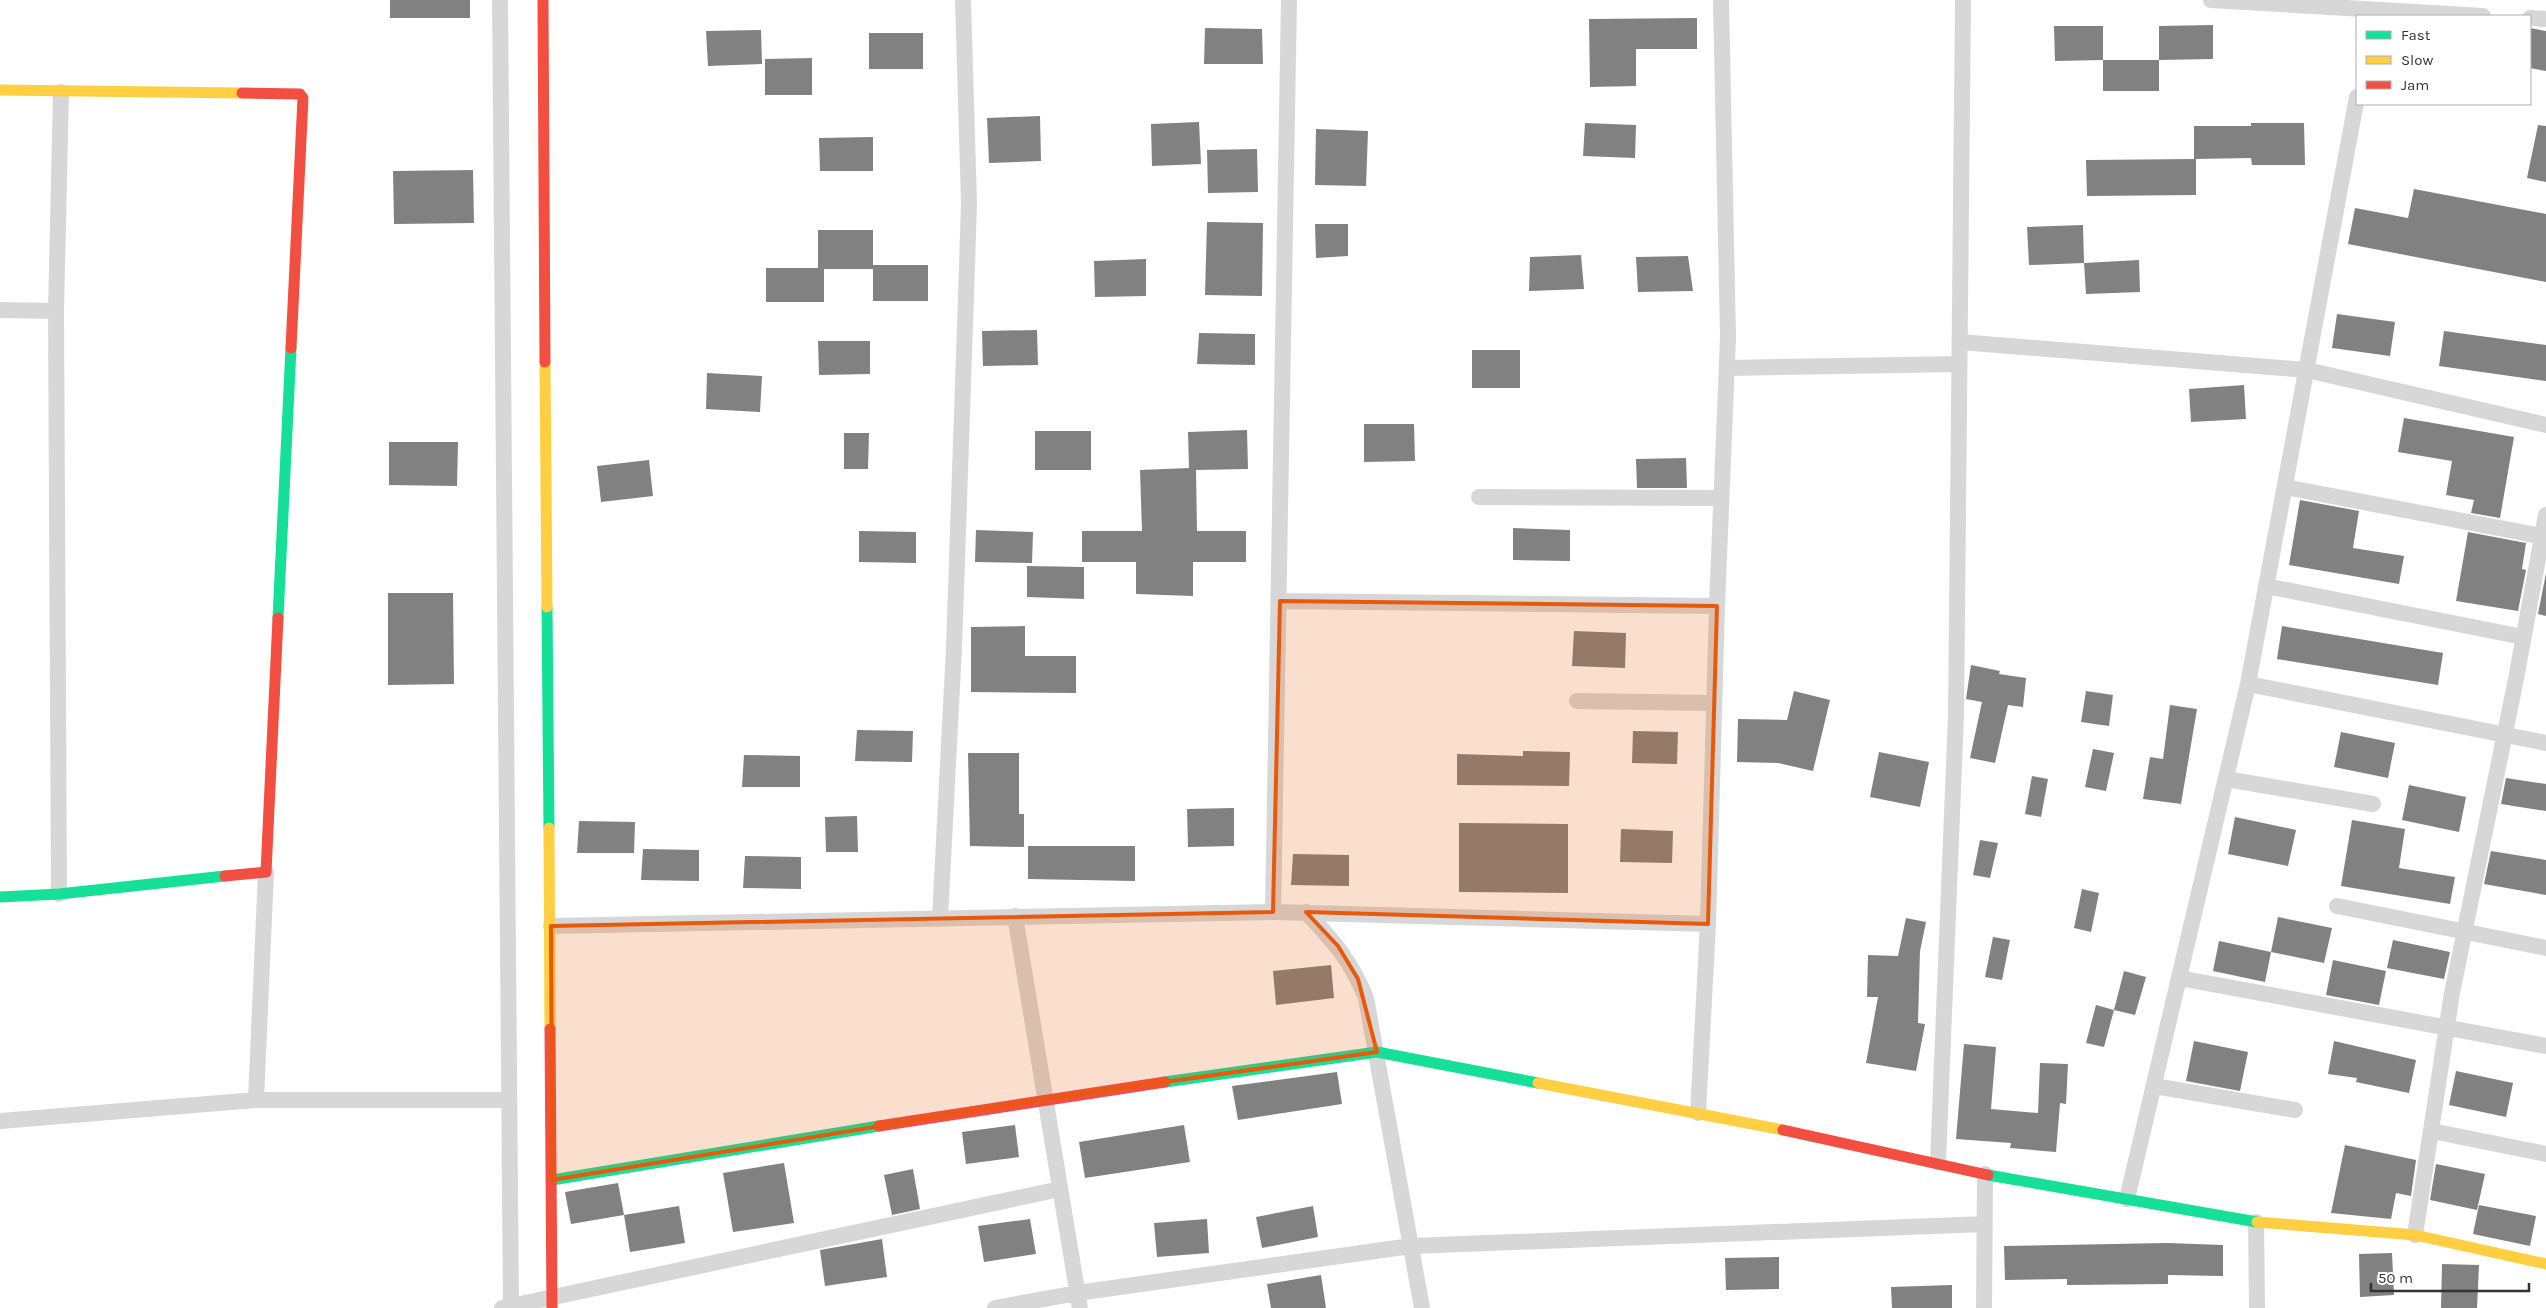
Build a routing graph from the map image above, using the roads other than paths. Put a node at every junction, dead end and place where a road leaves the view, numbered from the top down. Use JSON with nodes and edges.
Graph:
{"nodes":[{"id":1,"x":500,"y":0,"type":"edge"},
{"id":2,"x":543,"y":0,"type":"edge"},
{"id":3,"x":963,"y":0,"type":"edge"},
{"id":4,"x":1289,"y":0,"type":"edge"},
{"id":5,"x":1720,"y":0,"type":"edge"},
{"id":6,"x":1963,"y":0,"type":"edge"},
{"id":7,"x":2211,"y":0,"type":"edge"},
{"id":8,"x":2373,"y":13,"type":"edge"},
{"id":9,"x":2446,"y":15,"type":"edge"},
{"id":10,"x":2531,"y":18,"type":"edge"},
{"id":11,"x":2546,"y":19,"type":"edge"},
{"id":12,"x":0,"y":90,"type":"edge"},
{"id":13,"x":61,"y":92,"type":"junction"},
{"id":14,"x":2356,"y":102,"type":"edge"},
{"id":15,"x":0,"y":310,"type":"edge"},
{"id":16,"x":56,"y":311,"type":"junction"},
{"id":17,"x":1960,"y":342,"type":"junction"},
{"id":18,"x":1959,"y":364,"type":"junction"},
{"id":19,"x":1727,"y":368,"type":"junction"},
{"id":20,"x":2307,"y":370,"type":"junction"},
{"id":21,"x":2546,"y":424,"type":"edge"},
{"id":22,"x":2285,"y":487,"type":"junction"},
{"id":23,"x":1479,"y":497,"type":"dead end"},
{"id":24,"x":1720,"y":498,"type":"junction"},
{"id":25,"x":2546,"y":515,"type":"edge"},
{"id":26,"x":2544,"y":537,"type":"edge"},
{"id":27,"x":2266,"y":586,"type":"junction"},
{"id":28,"x":1280,"y":601,"type":"junction"},
{"id":29,"x":1717,"y":606,"type":"junction"},
{"id":30,"x":2523,"y":637,"type":"junction"},
{"id":31,"x":2248,"y":684,"type":"junction"},
{"id":32,"x":1577,"y":701,"type":"dead end"},
{"id":33,"x":1714,"y":703,"type":"junction"},
{"id":34,"x":2503,"y":735,"type":"junction"},
{"id":35,"x":2546,"y":743,"type":"edge"},
{"id":36,"x":2226,"y":779,"type":"junction"},
{"id":37,"x":2373,"y":804,"type":"dead end"},
{"id":38,"x":266,"y":872,"type":"junction"},
{"id":39,"x":59,"y":894,"type":"junction"},
{"id":40,"x":0,"y":897,"type":"edge"},
{"id":41,"x":2337,"y":906,"type":"dead end"},
{"id":42,"x":1273,"y":912,"type":"junction"},
{"id":43,"x":1306,"y":912,"type":"junction"},
{"id":44,"x":1015,"y":916,"type":"junction"},
{"id":45,"x":940,"y":918,"type":"junction"},
{"id":46,"x":1708,"y":924,"type":"junction"},
{"id":47,"x":551,"y":926,"type":"junction"},
{"id":48,"x":2464,"y":933,"type":"junction"},
{"id":49,"x":2546,"y":948,"type":"edge"},
{"id":50,"x":2179,"y":978,"type":"junction"},
{"id":51,"x":2447,"y":1029,"type":"junction"},
{"id":52,"x":2546,"y":1046,"type":"edge"},
{"id":53,"x":1377,"y":1052,"type":"junction"},
{"id":54,"x":2154,"y":1086,"type":"junction"},
{"id":55,"x":1045,"y":1099,"type":"junction"},
{"id":56,"x":256,"y":1100,"type":"junction"},
{"id":57,"x":508,"y":1100,"type":"junction"},
{"id":58,"x":2295,"y":1110,"type":"dead end"},
{"id":59,"x":1698,"y":1113,"type":"junction"},
{"id":60,"x":0,"y":1121,"type":"edge"},
{"id":61,"x":2432,"y":1131,"type":"junction"},
{"id":62,"x":2546,"y":1154,"type":"edge"},
{"id":63,"x":1938,"y":1162,"type":"junction"},
{"id":64,"x":1985,"y":1174,"type":"junction"},
{"id":65,"x":552,"y":1180,"type":"junction"},
{"id":66,"x":1060,"y":1189,"type":"junction"},
{"id":67,"x":2127,"y":1199,"type":"junction"},
{"id":68,"x":2256,"y":1222,"type":"junction"},
{"id":69,"x":1985,"y":1224,"type":"junction"},
{"id":70,"x":2415,"y":1235,"type":"junction"},
{"id":71,"x":1411,"y":1246,"type":"junction"},
{"id":72,"x":2546,"y":1264,"type":"edge"},
{"id":73,"x":1079,"y":1300,"type":"edge"},
{"id":74,"x":552,"y":1303,"type":"edge"},
{"id":75,"x":508,"y":1308,"type":"edge"},
{"id":76,"x":995,"y":1308,"type":"edge"},
{"id":77,"x":1422,"y":1308,"type":"edge"},
{"id":78,"x":1984,"y":1308,"type":"edge"},
{"id":79,"x":2257,"y":1308,"type":"edge"}],
"edges":[{"from":1,"to":57,"type":"street"},
{"from":2,"to":47,"type":"street"},
{"from":3,"to":45,"type":"street"},
{"from":4,"to":28,"type":"street"},
{"from":5,"to":19,"type":"street"},
{"from":6,"to":17,"type":"street"},
{"from":7,"to":8,"type":"street"},
{"from":8,"to":9,"type":"street"},
{"from":10,"to":11,"type":"street"},
{"from":12,"to":13,"type":"street"},
{"from":13,"to":16,"type":"street"},
{"from":13,"to":38,"type":"street"},
{"from":14,"to":20,"type":"street"},
{"from":15,"to":16,"type":"street"},
{"from":16,"to":39,"type":"street"},
{"from":17,"to":18,"type":"street"},
{"from":17,"to":20,"type":"street"},
{"from":18,"to":19,"type":"street"},
{"from":18,"to":63,"type":"street"},
{"from":19,"to":24,"type":"street"},
{"from":20,"to":21,"type":"street"},
{"from":20,"to":22,"type":"street"},
{"from":22,"to":26,"type":"street"},
{"from":22,"to":27,"type":"street"},
{"from":23,"to":24,"type":"street"},
{"from":24,"to":29,"type":"street"},
{"from":25,"to":26,"type":"street"},
{"from":26,"to":30,"type":"street"},
{"from":27,"to":30,"type":"street"},
{"from":27,"to":31,"type":"street"},
{"from":28,"to":29,"type":"street"},
{"from":28,"to":42,"type":"street"},
{"from":29,"to":33,"type":"street"},
{"from":30,"to":34,"type":"street"},
{"from":31,"to":34,"type":"street"},
{"from":31,"to":36,"type":"street"},
{"from":32,"to":33,"type":"street"},
{"from":33,"to":46,"type":"street"},
{"from":34,"to":35,"type":"street"},
{"from":34,"to":48,"type":"street"},
{"from":36,"to":37,"type":"street"},
{"from":36,"to":50,"type":"street"},
{"from":38,"to":39,"type":"street"},
{"from":38,"to":56,"type":"street"},
{"from":39,"to":40,"type":"street"},
{"from":41,"to":48,"type":"street"},
{"from":42,"to":43,"type":"street"},
{"from":42,"to":44,"type":"street"},
{"from":43,"to":46,"type":"street"},
{"from":43,"to":53,"type":"street"},
{"from":44,"to":45,"type":"street"},
{"from":44,"to":55,"type":"street"},
{"from":45,"to":47,"type":"street"},
{"from":46,"to":59,"type":"street"},
{"from":47,"to":65,"type":"street"},
{"from":48,"to":49,"type":"street"},
{"from":48,"to":51,"type":"street"},
{"from":50,"to":51,"type":"street"},
{"from":50,"to":54,"type":"street"},
{"from":51,"to":52,"type":"street"},
{"from":51,"to":61,"type":"street"},
{"from":53,"to":55,"type":"street"},
{"from":53,"to":59,"type":"street"},
{"from":53,"to":71,"type":"street"},
{"from":54,"to":58,"type":"street"},
{"from":54,"to":67,"type":"street"},
{"from":55,"to":65,"type":"street"},
{"from":55,"to":66,"type":"street"},
{"from":56,"to":57,"type":"street"},
{"from":56,"to":60,"type":"street"},
{"from":57,"to":75,"type":"street"},
{"from":59,"to":63,"type":"street"},
{"from":61,"to":62,"type":"street"},
{"from":61,"to":70,"type":"street"},
{"from":63,"to":64,"type":"street"},
{"from":64,"to":67,"type":"street"},
{"from":64,"to":69,"type":"street"},
{"from":65,"to":74,"type":"street"},
{"from":66,"to":73,"type":"street"},
{"from":66,"to":74,"type":"street"},
{"from":67,"to":68,"type":"street"},
{"from":68,"to":70,"type":"street"},
{"from":68,"to":79,"type":"street"},
{"from":69,"to":71,"type":"street"},
{"from":69,"to":78,"type":"street"},
{"from":70,"to":72,"type":"street"},
{"from":71,"to":73,"type":"street"},
{"from":71,"to":77,"type":"street"},
{"from":73,"to":76,"type":"street"},
{"from":74,"to":75,"type":"street"}]}
